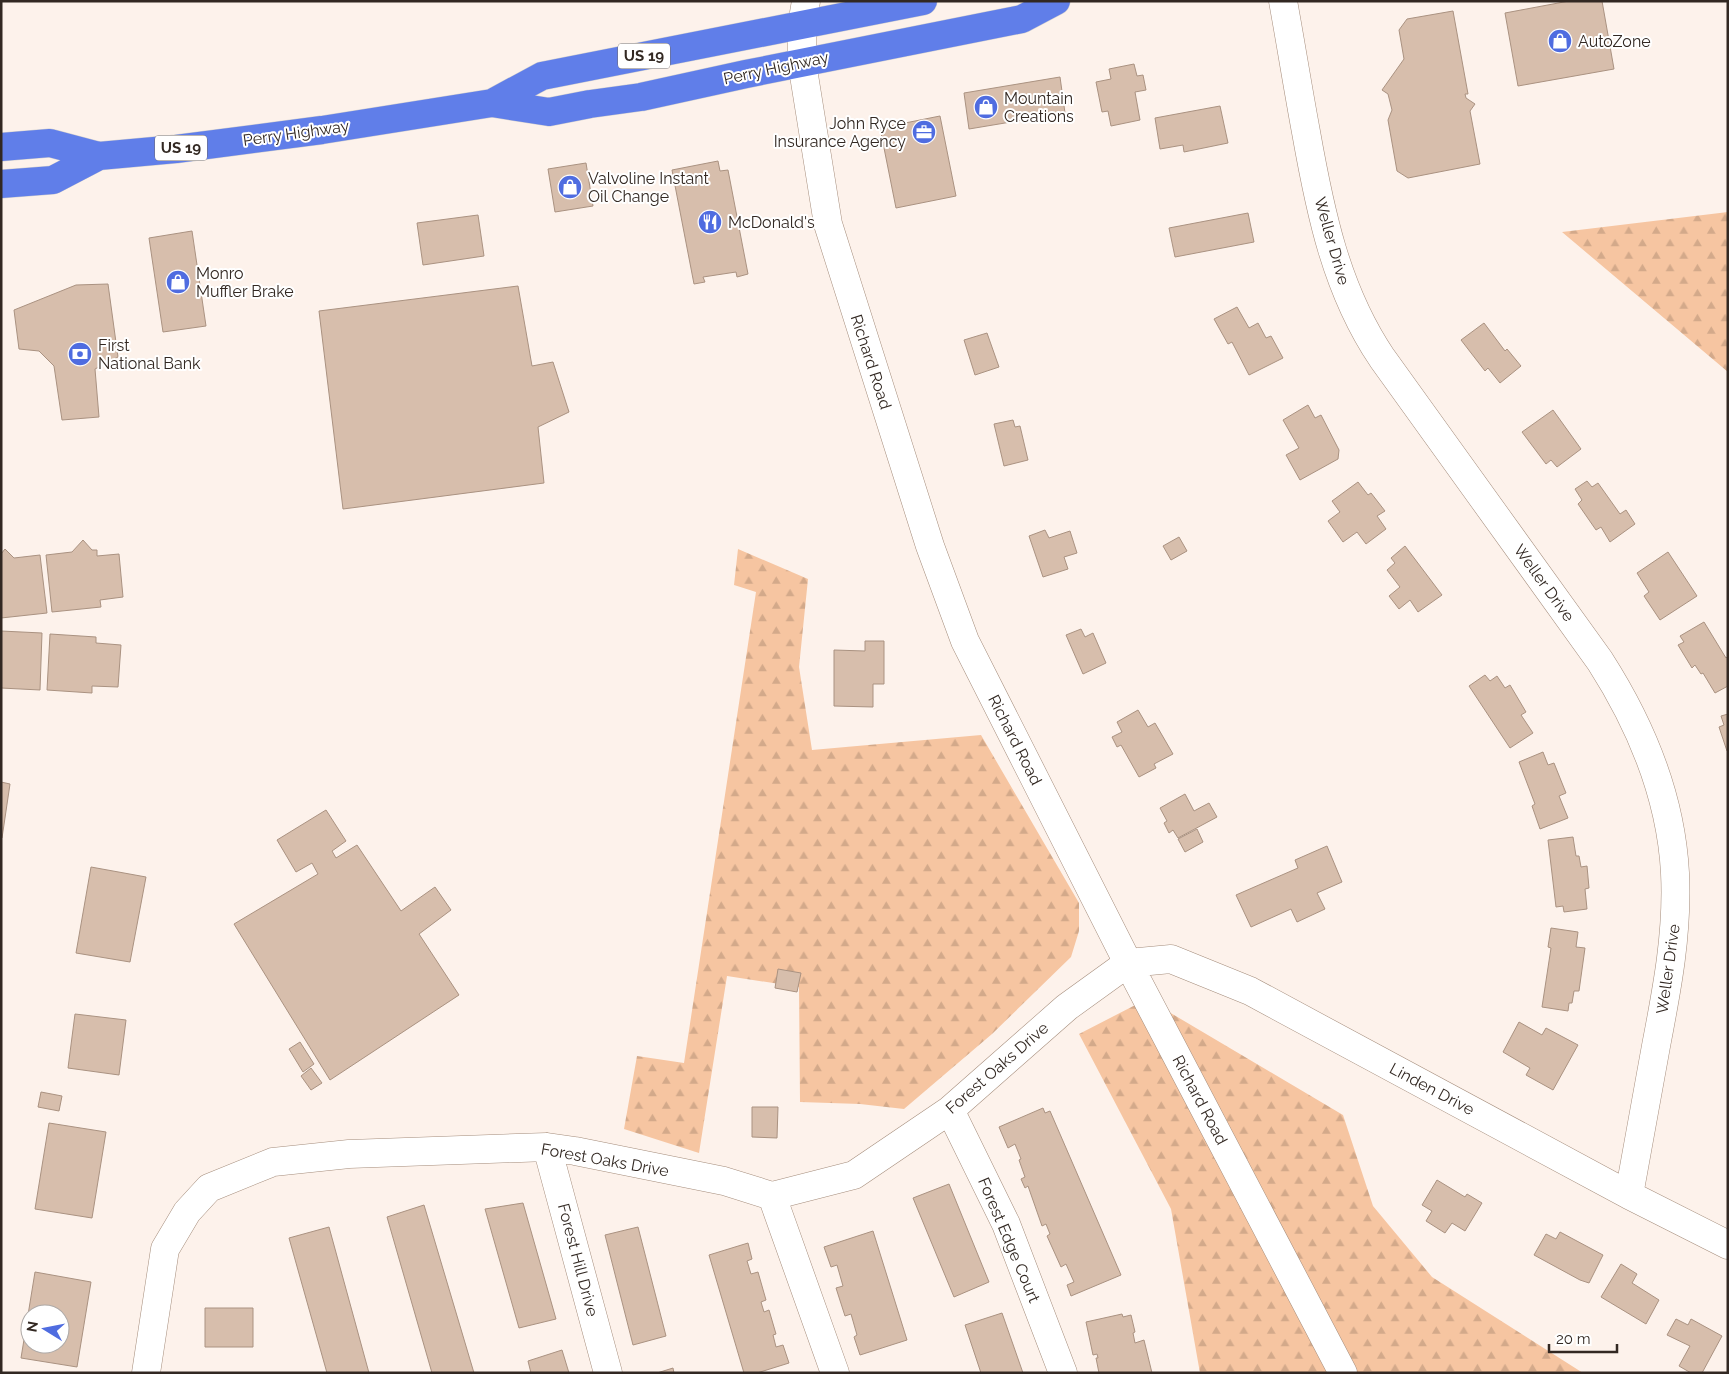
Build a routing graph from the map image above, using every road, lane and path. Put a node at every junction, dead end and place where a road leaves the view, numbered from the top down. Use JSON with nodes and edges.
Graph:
{"nodes":[{"id":1,"x":922,"y":1,"type":"edge"},
{"id":2,"x":1056,"y":1,"type":"edge"},
{"id":3,"x":1283,"y":1,"type":"edge"},
{"id":4,"x":804,"y":13,"type":"edge"},
{"id":5,"x":802,"y":63,"type":"junction"},
{"id":6,"x":492,"y":103,"type":"junction"},
{"id":7,"x":1,"y":147,"type":"edge"},
{"id":8,"x":99,"y":156,"type":"junction"},
{"id":9,"x":1,"y":184,"type":"edge"},
{"id":10,"x":1128,"y":963,"type":"junction"},
{"id":11,"x":950,"y":1110,"type":"junction"},
{"id":12,"x":547,"y":1147,"type":"junction"},
{"id":13,"x":1629,"y":1195,"type":"junction"},
{"id":14,"x":772,"y":1196,"type":"junction"},
{"id":15,"x":1728,"y":1246,"type":"edge"},
{"id":16,"x":146,"y":1373,"type":"edge"},
{"id":17,"x":608,"y":1373,"type":"edge"},
{"id":18,"x":836,"y":1373,"type":"edge"},
{"id":19,"x":1063,"y":1373,"type":"edge"},
{"id":20,"x":1343,"y":1373,"type":"edge"}],
"edges":[{"from":1,"to":4,"type":"highway","name":"Perry Highway","number":"US 19"},
{"from":2,"to":5,"type":"highway","name":"Perry Highway","number":"US 19"},
{"from":3,"to":13,"type":"street","name":"Weller Drive"},
{"from":4,"to":5,"type":"street","name":"Richard Road"},
{"from":4,"to":6,"type":"highway","name":"Perry Highway","number":"US 19"},
{"from":5,"to":6,"type":"highway","name":"Perry Highway","number":"US 19"},
{"from":5,"to":10,"type":"street","name":"Richard Road"},
{"from":6,"to":8,"type":"highway","name":"Perry Highway","number":"US 19"},
{"from":7,"to":8,"type":"highway","name":"Perry Highway","number":"US 19"},
{"from":8,"to":9,"type":"highway","name":"Perry Highway","number":"US 19"},
{"from":10,"to":11,"type":"street","name":"Forest Oaks Drive"},
{"from":10,"to":13,"type":"street","name":"Linden Drive"},
{"from":10,"to":20,"type":"street","name":"Richard Road"},
{"from":11,"to":14,"type":"street","name":"Forest Oaks Drive"},
{"from":11,"to":19,"type":"street","name":"Forest Edge Court"},
{"from":12,"to":14,"type":"street","name":"Forest Oaks Drive"},
{"from":12,"to":16,"type":"street","name":"Forest Oaks Drive"},
{"from":12,"to":17,"type":"street","name":"Forest Hill Drive"},
{"from":13,"to":15,"type":"street","name":"Linden Drive"},
{"from":14,"to":18,"type":"street"}]}
